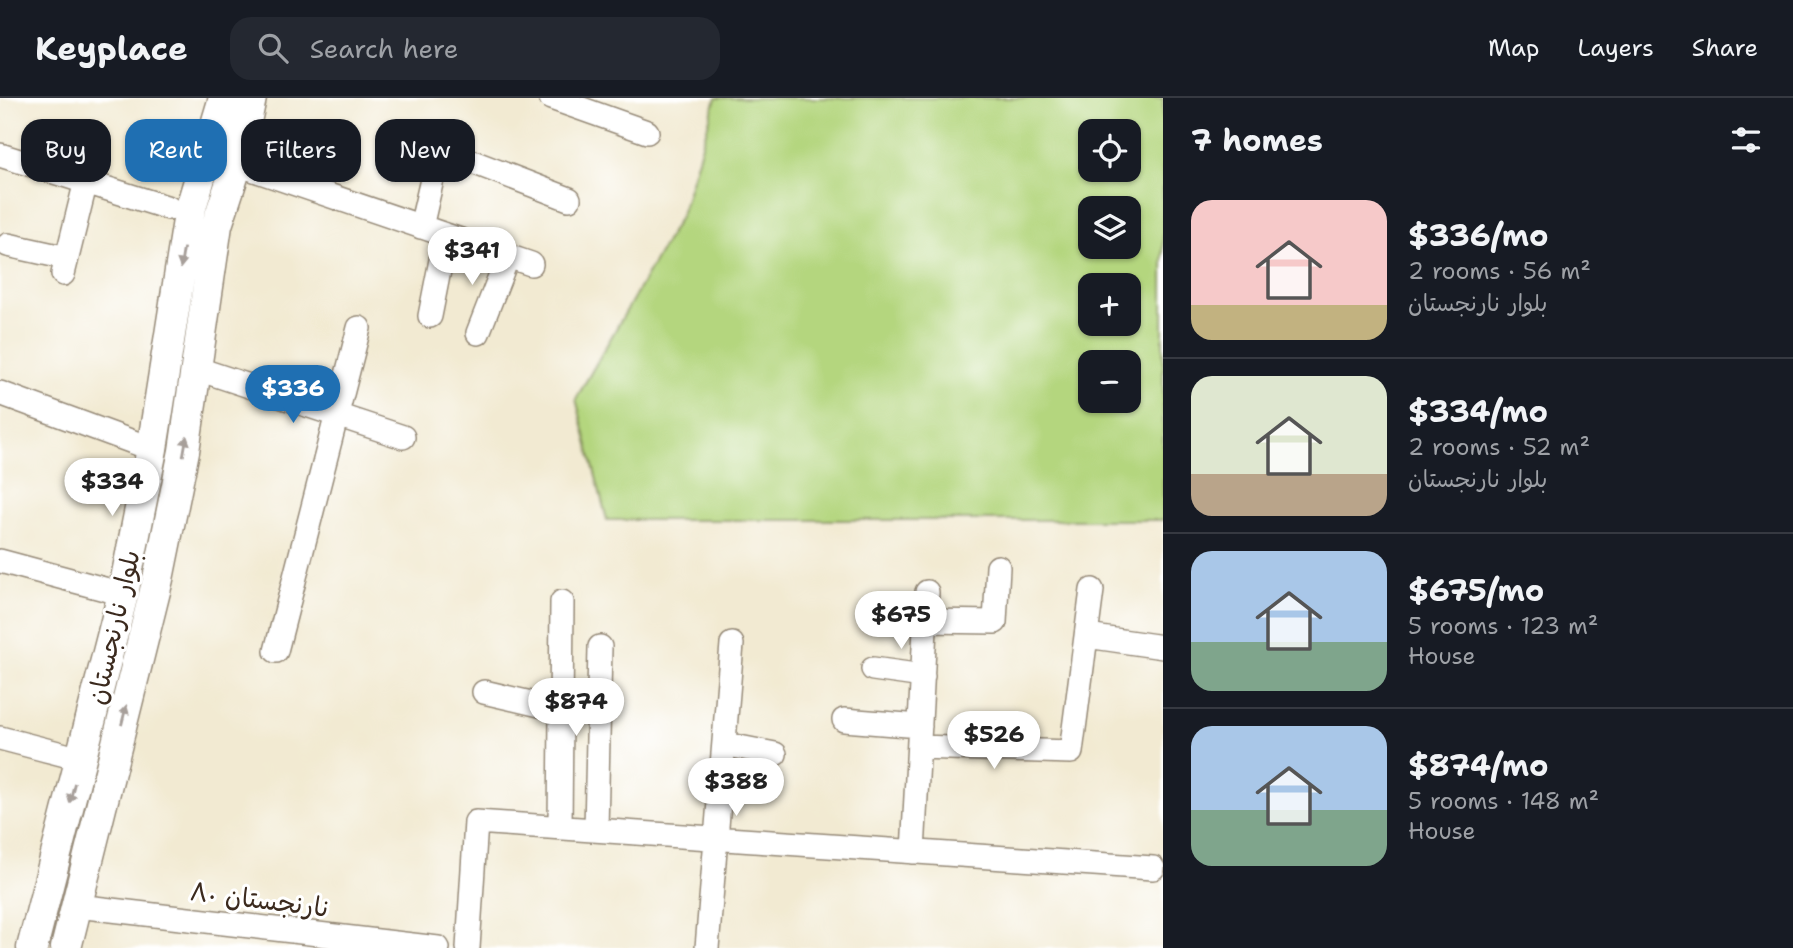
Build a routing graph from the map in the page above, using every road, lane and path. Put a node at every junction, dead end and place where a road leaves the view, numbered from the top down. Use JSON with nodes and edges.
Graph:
{"nodes":[{"id":1,"x":251,"y":98,"type":"edge"},
{"id":2,"x":551,"y":98,"type":"edge"},
{"id":3,"x":218,"y":100,"type":"edge"},
{"id":4,"x":648,"y":132,"type":"dead end"},
{"id":5,"x":0,"y":155,"type":"edge"},
{"id":6,"x":21,"y":161,"type":"edge"},
{"id":7,"x":237,"y":164,"type":"junction"},
{"id":8,"x":86,"y":182,"type":"edge"},
{"id":9,"x":89,"y":182,"type":"edge"},
{"id":10,"x":569,"y":199,"type":"dead end"},
{"id":11,"x":179,"y":211,"type":"junction"},
{"id":12,"x":217,"y":225,"type":"junction"},
{"id":13,"x":421,"y":227,"type":"junction"},
{"id":14,"x":446,"y":235,"type":"junction"},
{"id":15,"x":8,"y":245,"type":"dead end"},
{"id":16,"x":508,"y":256,"type":"junction"},
{"id":17,"x":531,"y":264,"type":"dead end"},
{"id":18,"x":430,"y":316,"type":"dead end"},
{"id":19,"x":359,"y":328,"type":"dead end"},
{"id":20,"x":478,"y":333,"type":"dead end"},
{"id":21,"x":198,"y":369,"type":"junction"},
{"id":22,"x":0,"y":393,"type":"edge"},
{"id":23,"x":336,"y":416,"type":"junction"},
{"id":24,"x":403,"y":437,"type":"dead end"},
{"id":25,"x":152,"y":449,"type":"junction"},
{"id":26,"x":0,"y":561,"type":"edge"},
{"id":27,"x":998,"y":567,"type":"dead end"},
{"id":28,"x":1092,"y":590,"type":"dead end"},
{"id":29,"x":927,"y":592,"type":"dead end"},
{"id":30,"x":123,"y":594,"type":"junction"},
{"id":31,"x":562,"y":602,"type":"dead end"},
{"id":32,"x":926,"y":621,"type":"junction"},
{"id":33,"x":1087,"y":636,"type":"junction"},
{"id":34,"x":732,"y":644,"type":"dead end"},
{"id":35,"x":600,"y":647,"type":"dead end"},
{"id":36,"x":1163,"y":647,"type":"edge"},
{"id":37,"x":276,"y":651,"type":"dead end"},
{"id":38,"x":873,"y":669,"type":"dead end"},
{"id":39,"x":923,"y":676,"type":"junction"},
{"id":40,"x":484,"y":692,"type":"dead end"},
{"id":41,"x":561,"y":710,"type":"junction"},
{"id":42,"x":844,"y":719,"type":"dead end"},
{"id":43,"x":919,"y":736,"type":"junction"},
{"id":44,"x":0,"y":738,"type":"edge"},
{"id":45,"x":724,"y":744,"type":"junction"},
{"id":46,"x":775,"y":754,"type":"dead end"},
{"id":47,"x":81,"y":759,"type":"junction"},
{"id":48,"x":560,"y":828,"type":"junction"},
{"id":49,"x":596,"y":830,"type":"junction"},
{"id":50,"x":716,"y":839,"type":"junction"},
{"id":51,"x":913,"y":852,"type":"junction"},
{"id":52,"x":1153,"y":868,"type":"dead end"},
{"id":53,"x":77,"y":906,"type":"junction"},
{"id":54,"x":32,"y":948,"type":"edge"},
{"id":55,"x":66,"y":948,"type":"edge"},
{"id":56,"x":438,"y":948,"type":"edge"},
{"id":57,"x":468,"y":948,"type":"edge"},
{"id":58,"x":707,"y":948,"type":"edge"}],
"edges":[{"from":1,"to":7,"type":"main road","name":"بلوار نارنجستان"},
{"from":2,"to":4,"type":"street"},
{"from":3,"to":11,"type":"main road","name":"بلوار نارنجستان"},
{"from":5,"to":6,"type":"street"},
{"from":7,"to":12,"type":"main road","name":"بلوار نارنجستان"},
{"from":7,"to":13,"type":"street"},
{"from":8,"to":15,"type":"street"},
{"from":9,"to":11,"type":"street"},
{"from":10,"to":13,"type":"street"},
{"from":11,"to":12,"type":"main road"},
{"from":11,"to":25,"type":"main road","name":"بلوار نارنجستان","one_way":true},
{"from":12,"to":21,"type":"main road","name":"بلوار نارنجستان"},
{"from":13,"to":14,"type":"street"},
{"from":14,"to":16,"type":"street"},
{"from":14,"to":18,"type":"street"},
{"from":16,"to":17,"type":"street"},
{"from":16,"to":20,"type":"street"},
{"from":19,"to":23,"type":"street"},
{"from":21,"to":23,"type":"street"},
{"from":53,"to":21,"type":"main road","name":"بلوار نارنجستان","one_way":true},
{"from":22,"to":25,"type":"street"},
{"from":23,"to":24,"type":"street"},
{"from":23,"to":37,"type":"street"},
{"from":25,"to":30,"type":"main road","name":"بلوار نارنجستان"},
{"from":26,"to":30,"type":"street"},
{"from":27,"to":32,"type":"street"},
{"from":28,"to":33,"type":"street"},
{"from":29,"to":32,"type":"street"},
{"from":30,"to":47,"type":"main road","name":"بلوار نارنجستان"},
{"from":31,"to":41,"type":"street"},
{"from":32,"to":39,"type":"street"},
{"from":33,"to":36,"type":"street"},
{"from":33,"to":43,"type":"street"},
{"from":34,"to":45,"type":"street"},
{"from":35,"to":49,"type":"street"},
{"from":38,"to":39,"type":"street"},
{"from":39,"to":43,"type":"street"},
{"from":40,"to":41,"type":"street"},
{"from":41,"to":48,"type":"street"},
{"from":42,"to":43,"type":"street"},
{"from":43,"to":51,"type":"street"},
{"from":44,"to":47,"type":"street"},
{"from":45,"to":46,"type":"street"},
{"from":45,"to":50,"type":"street"},
{"from":47,"to":54,"type":"main road","name":"بلوار نارنجستان","one_way":true},
{"from":48,"to":49,"type":"street"},
{"from":48,"to":57,"type":"street"},
{"from":49,"to":50,"type":"street"},
{"from":50,"to":51,"type":"street"},
{"from":50,"to":58,"type":"street"},
{"from":51,"to":52,"type":"street"},
{"from":53,"to":55,"type":"main road","name":"بلوار نارنجستان"},
{"from":53,"to":56,"type":"street","name":"نارنجستان ۸۰"}]}
